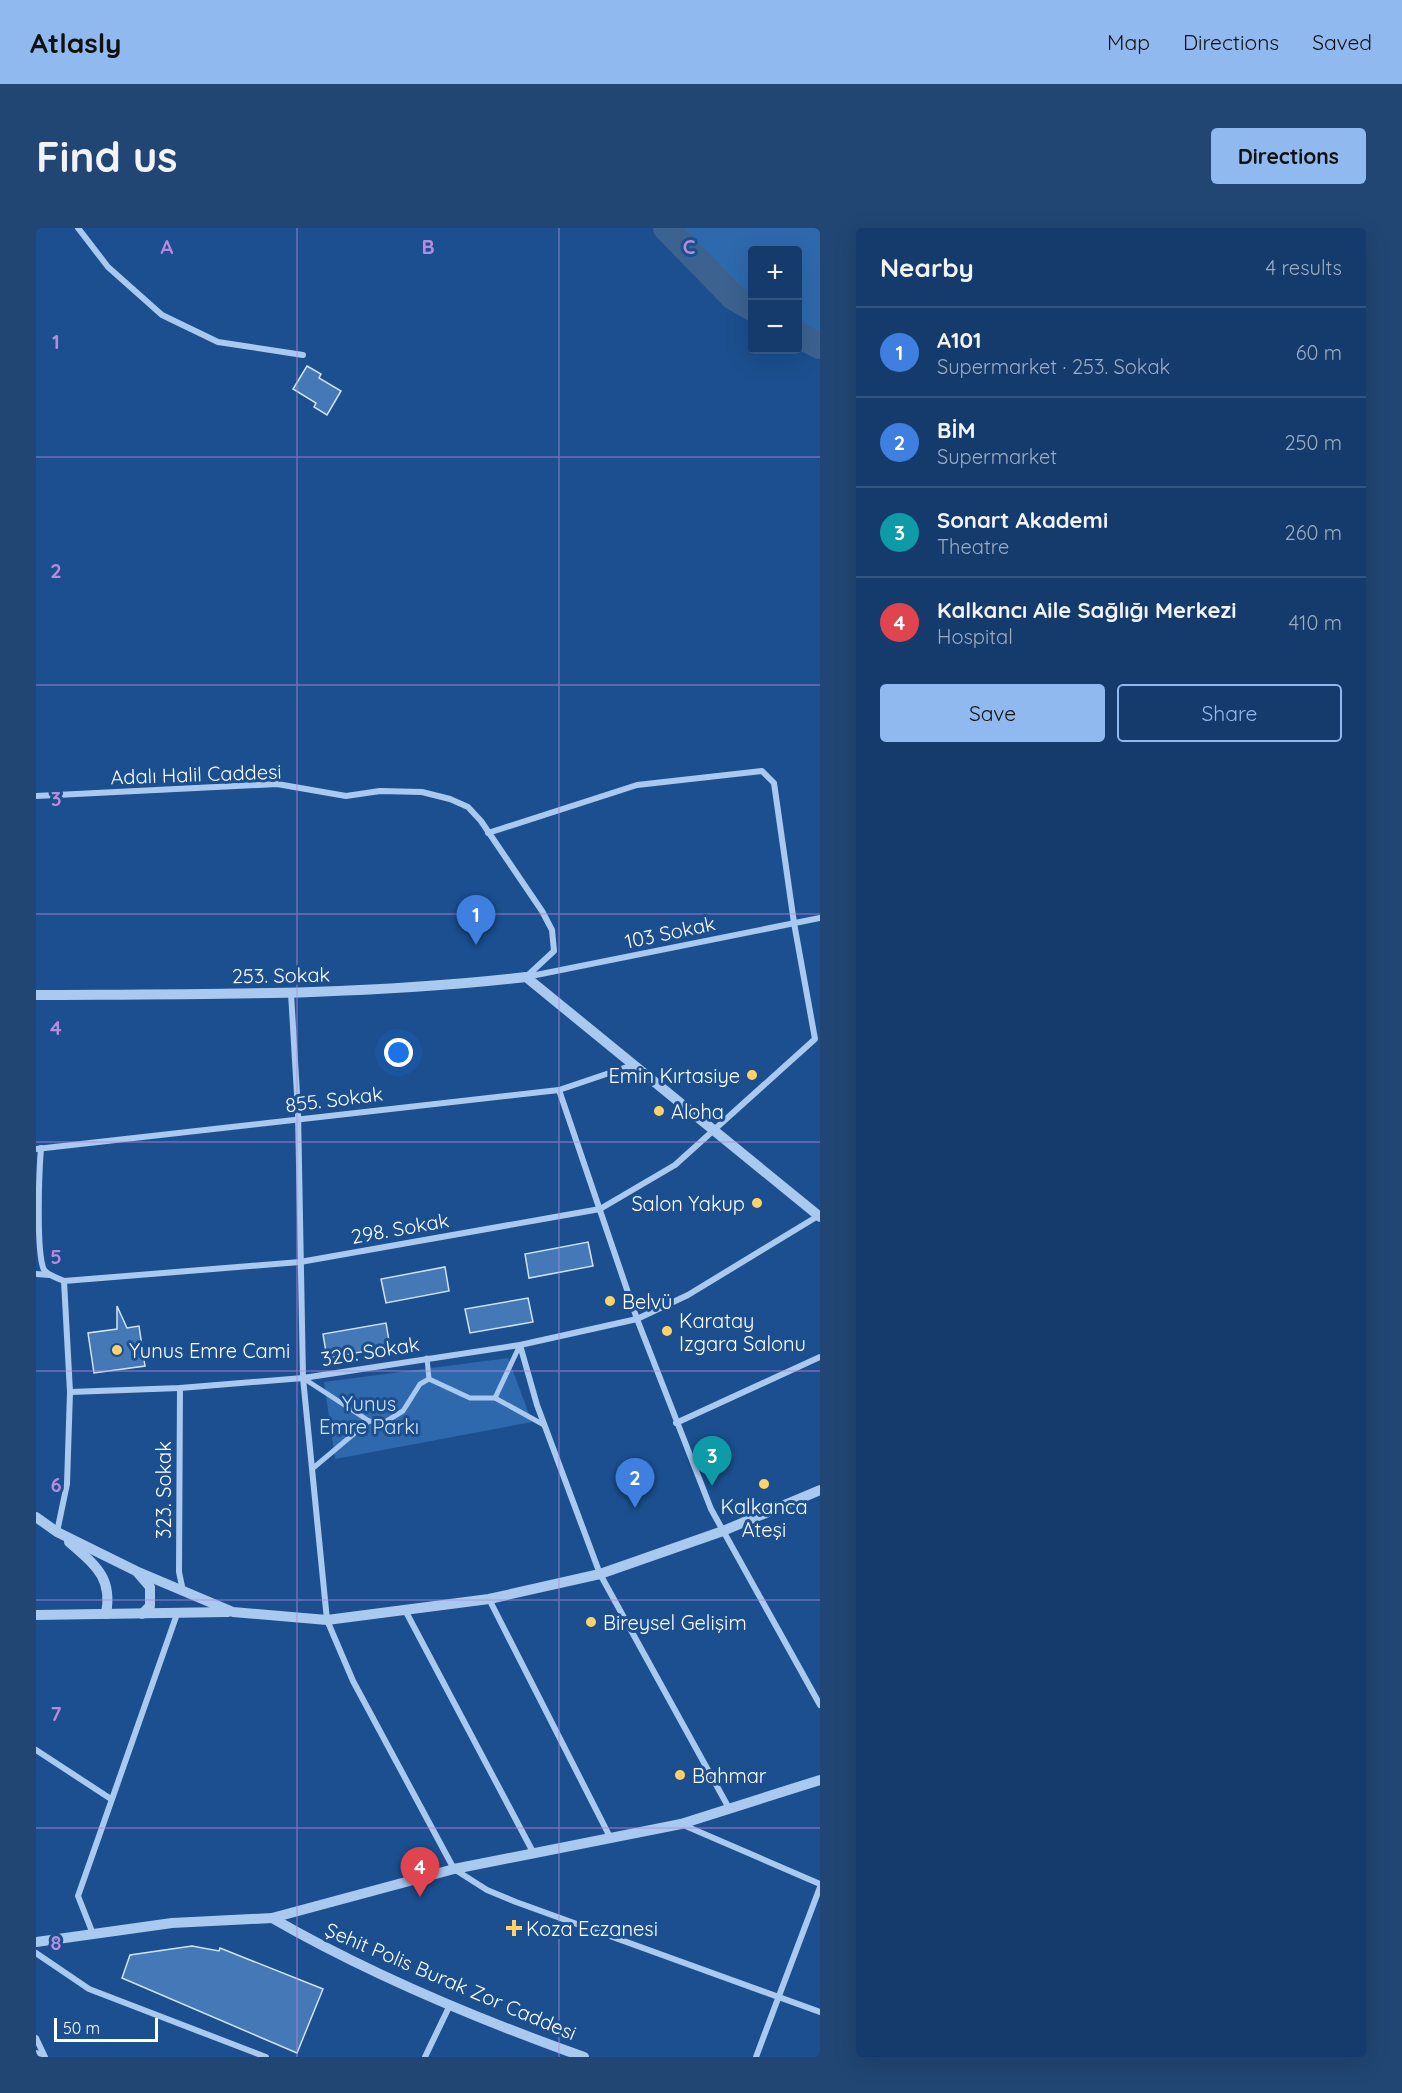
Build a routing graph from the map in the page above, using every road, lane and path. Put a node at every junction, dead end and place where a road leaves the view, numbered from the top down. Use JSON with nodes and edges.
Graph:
{"nodes":[{"id":1,"x":78,"y":228,"type":"edge"},
{"id":2,"x":303,"y":355,"type":"dead end"},
{"id":3,"x":36,"y":796,"type":"edge"},
{"id":4,"x":488,"y":833,"type":"junction"},
{"id":5,"x":820,"y":918,"type":"edge"},
{"id":6,"x":794,"y":923,"type":"junction"},
{"id":7,"x":526,"y":977,"type":"junction"},
{"id":8,"x":291,"y":993,"type":"junction"},
{"id":9,"x":36,"y":995,"type":"edge"},
{"id":10,"x":633,"y":1065,"type":"junction"},
{"id":11,"x":559,"y":1090,"type":"junction"},
{"id":12,"x":296,"y":1120,"type":"junction"},
{"id":13,"x":716,"y":1131,"type":"junction"},
{"id":14,"x":39,"y":1148,"type":"edge"},
{"id":15,"x":600,"y":1209,"type":"junction"},
{"id":16,"x":819,"y":1217,"type":"edge"},
{"id":17,"x":300,"y":1262,"type":"junction"},
{"id":18,"x":36,"y":1274,"type":"edge"},
{"id":19,"x":50,"y":1275,"type":"junction"},
{"id":20,"x":64,"y":1281,"type":"junction"},
{"id":21,"x":637,"y":1319,"type":"junction"},
{"id":22,"x":520,"y":1346,"type":"junction"},
{"id":23,"x":820,"y":1357,"type":"edge"},
{"id":24,"x":427,"y":1358,"type":"junction"},
{"id":25,"x":303,"y":1378,"type":"junction"},
{"id":26,"x":429,"y":1379,"type":"junction"},
{"id":27,"x":180,"y":1388,"type":"junction"},
{"id":28,"x":70,"y":1392,"type":"junction"},
{"id":29,"x":495,"y":1398,"type":"junction"},
{"id":30,"x":369,"y":1421,"type":"junction"},
{"id":31,"x":676,"y":1424,"type":"junction"},
{"id":32,"x":544,"y":1425,"type":"junction"},
{"id":33,"x":312,"y":1469,"type":"junction"},
{"id":34,"x":820,"y":1490,"type":"edge"},
{"id":35,"x":36,"y":1517,"type":"edge"},
{"id":36,"x":723,"y":1531,"type":"junction"},
{"id":37,"x":57,"y":1532,"type":"junction"},
{"id":38,"x":136,"y":1571,"type":"junction"},
{"id":39,"x":600,"y":1574,"type":"junction"},
{"id":40,"x":183,"y":1592,"type":"junction"},
{"id":41,"x":489,"y":1599,"type":"junction"},
{"id":42,"x":405,"y":1610,"type":"junction"},
{"id":43,"x":233,"y":1612,"type":"junction"},
{"id":44,"x":106,"y":1614,"type":"junction"},
{"id":45,"x":142,"y":1614,"type":"junction"},
{"id":46,"x":177,"y":1614,"type":"junction"},
{"id":47,"x":36,"y":1615,"type":"edge"},
{"id":48,"x":327,"y":1620,"type":"junction"},
{"id":49,"x":820,"y":1705,"type":"edge"},
{"id":50,"x":36,"y":1750,"type":"edge"},
{"id":51,"x":820,"y":1780,"type":"edge"},
{"id":52,"x":111,"y":1799,"type":"junction"},
{"id":53,"x":730,"y":1810,"type":"junction"},
{"id":54,"x":681,"y":1824,"type":"junction"},
{"id":55,"x":611,"y":1839,"type":"junction"},
{"id":56,"x":533,"y":1852,"type":"junction"},
{"id":57,"x":454,"y":1869,"type":"junction"},
{"id":58,"x":820,"y":1886,"type":"edge"},
{"id":59,"x":272,"y":1918,"type":"junction"},
{"id":60,"x":93,"y":1934,"type":"junction"},
{"id":61,"x":36,"y":1942,"type":"edge"},
{"id":62,"x":36,"y":1953,"type":"edge"},
{"id":63,"x":778,"y":1996,"type":"junction"},
{"id":64,"x":450,"y":2004,"type":"junction"},
{"id":65,"x":820,"y":2012,"type":"edge"},
{"id":66,"x":36,"y":2038,"type":"edge"},
{"id":67,"x":36,"y":2055,"type":"edge"},
{"id":68,"x":43,"y":2057,"type":"edge"},
{"id":69,"x":266,"y":2057,"type":"edge"},
{"id":70,"x":425,"y":2057,"type":"edge"},
{"id":71,"x":584,"y":2057,"type":"edge"},
{"id":72,"x":756,"y":2057,"type":"edge"}],
"edges":[{"from":1,"to":2,"type":"street"},
{"from":3,"to":4,"type":"street","name":"Adalı Halil Caddesi"},
{"from":4,"to":6,"type":"street"},
{"from":4,"to":7,"type":"street","name":"Adalı Halil Caddesi"},
{"from":5,"to":6,"type":"street","name":"103 Sokak"},
{"from":6,"to":7,"type":"street","name":"103 Sokak"},
{"from":6,"to":13,"type":"street","name":"298. Sokak"},
{"from":7,"to":8,"type":"street","name":"253. Sokak"},
{"from":7,"to":10,"type":"street"},
{"from":8,"to":9,"type":"street","name":"253. Sokak"},
{"from":8,"to":12,"type":"street"},
{"from":10,"to":11,"type":"street","name":"855. Sokak"},
{"from":10,"to":13,"type":"street"},
{"from":11,"to":12,"type":"street","name":"855. Sokak"},
{"from":11,"to":15,"type":"street"},
{"from":12,"to":14,"type":"street","name":"855. Sokak"},
{"from":12,"to":17,"type":"street"},
{"from":13,"to":15,"type":"street","name":"298. Sokak"},
{"from":13,"to":16,"type":"street"},
{"from":14,"to":19,"type":"street"},
{"from":15,"to":17,"type":"street","name":"298. Sokak"},
{"from":15,"to":21,"type":"street"},
{"from":16,"to":21,"type":"street","name":"320. Sokak"},
{"from":17,"to":20,"type":"street","name":"298. Sokak"},
{"from":17,"to":25,"type":"street"},
{"from":18,"to":19,"type":"street"},
{"from":19,"to":20,"type":"street"},
{"from":20,"to":28,"type":"street"},
{"from":21,"to":22,"type":"street","name":"320. Sokak"},
{"from":21,"to":31,"type":"street"},
{"from":22,"to":24,"type":"street","name":"320. Sokak"},
{"from":22,"to":29,"type":"street"},
{"from":22,"to":32,"type":"street"},
{"from":23,"to":31,"type":"street"},
{"from":24,"to":25,"type":"street","name":"320. Sokak"},
{"from":24,"to":26,"type":"street"},
{"from":25,"to":27,"type":"street","name":"320. Sokak"},
{"from":25,"to":30,"type":"street"},
{"from":25,"to":33,"type":"street"},
{"from":26,"to":29,"type":"street"},
{"from":26,"to":30,"type":"street"},
{"from":27,"to":28,"type":"street","name":"320. Sokak"},
{"from":27,"to":40,"type":"street","name":"323. Sokak"},
{"from":28,"to":37,"type":"street"},
{"from":29,"to":32,"type":"street"},
{"from":30,"to":33,"type":"street"},
{"from":31,"to":36,"type":"street"},
{"from":32,"to":39,"type":"street"},
{"from":33,"to":48,"type":"street"},
{"from":34,"to":36,"type":"street"},
{"from":35,"to":37,"type":"street"},
{"from":36,"to":39,"type":"street"},
{"from":36,"to":49,"type":"street"},
{"from":37,"to":38,"type":"street"},
{"from":37,"to":44,"type":"street"},
{"from":38,"to":40,"type":"street"},
{"from":38,"to":45,"type":"street"},
{"from":39,"to":41,"type":"street"},
{"from":39,"to":53,"type":"street"},
{"from":40,"to":43,"type":"street"},
{"from":41,"to":42,"type":"street"},
{"from":41,"to":55,"type":"street"},
{"from":42,"to":48,"type":"street"},
{"from":42,"to":56,"type":"street"},
{"from":43,"to":46,"type":"street"},
{"from":43,"to":48,"type":"street"},
{"from":44,"to":45,"type":"street"},
{"from":44,"to":47,"type":"street"},
{"from":45,"to":46,"type":"street"},
{"from":46,"to":52,"type":"street"},
{"from":48,"to":57,"type":"street"},
{"from":50,"to":52,"type":"street"},
{"from":51,"to":53,"type":"street"},
{"from":52,"to":60,"type":"street"},
{"from":53,"to":54,"type":"street"},
{"from":54,"to":55,"type":"street"},
{"from":54,"to":58,"type":"street"},
{"from":55,"to":56,"type":"street"},
{"from":56,"to":57,"type":"street"},
{"from":57,"to":59,"type":"street"},
{"from":57,"to":63,"type":"street"},
{"from":58,"to":63,"type":"street"},
{"from":59,"to":60,"type":"street"},
{"from":59,"to":64,"type":"street","name":"Şehit Polis Burak Zor Caddesi"},
{"from":60,"to":61,"type":"street"},
{"from":62,"to":69,"type":"street"},
{"from":63,"to":65,"type":"street"},
{"from":63,"to":72,"type":"street"},
{"from":64,"to":70,"type":"street"},
{"from":64,"to":71,"type":"street","name":"Şehit Polis Burak Zor Caddesi"},
{"from":66,"to":68,"type":"street"},
{"from":67,"to":68,"type":"street"}]}
